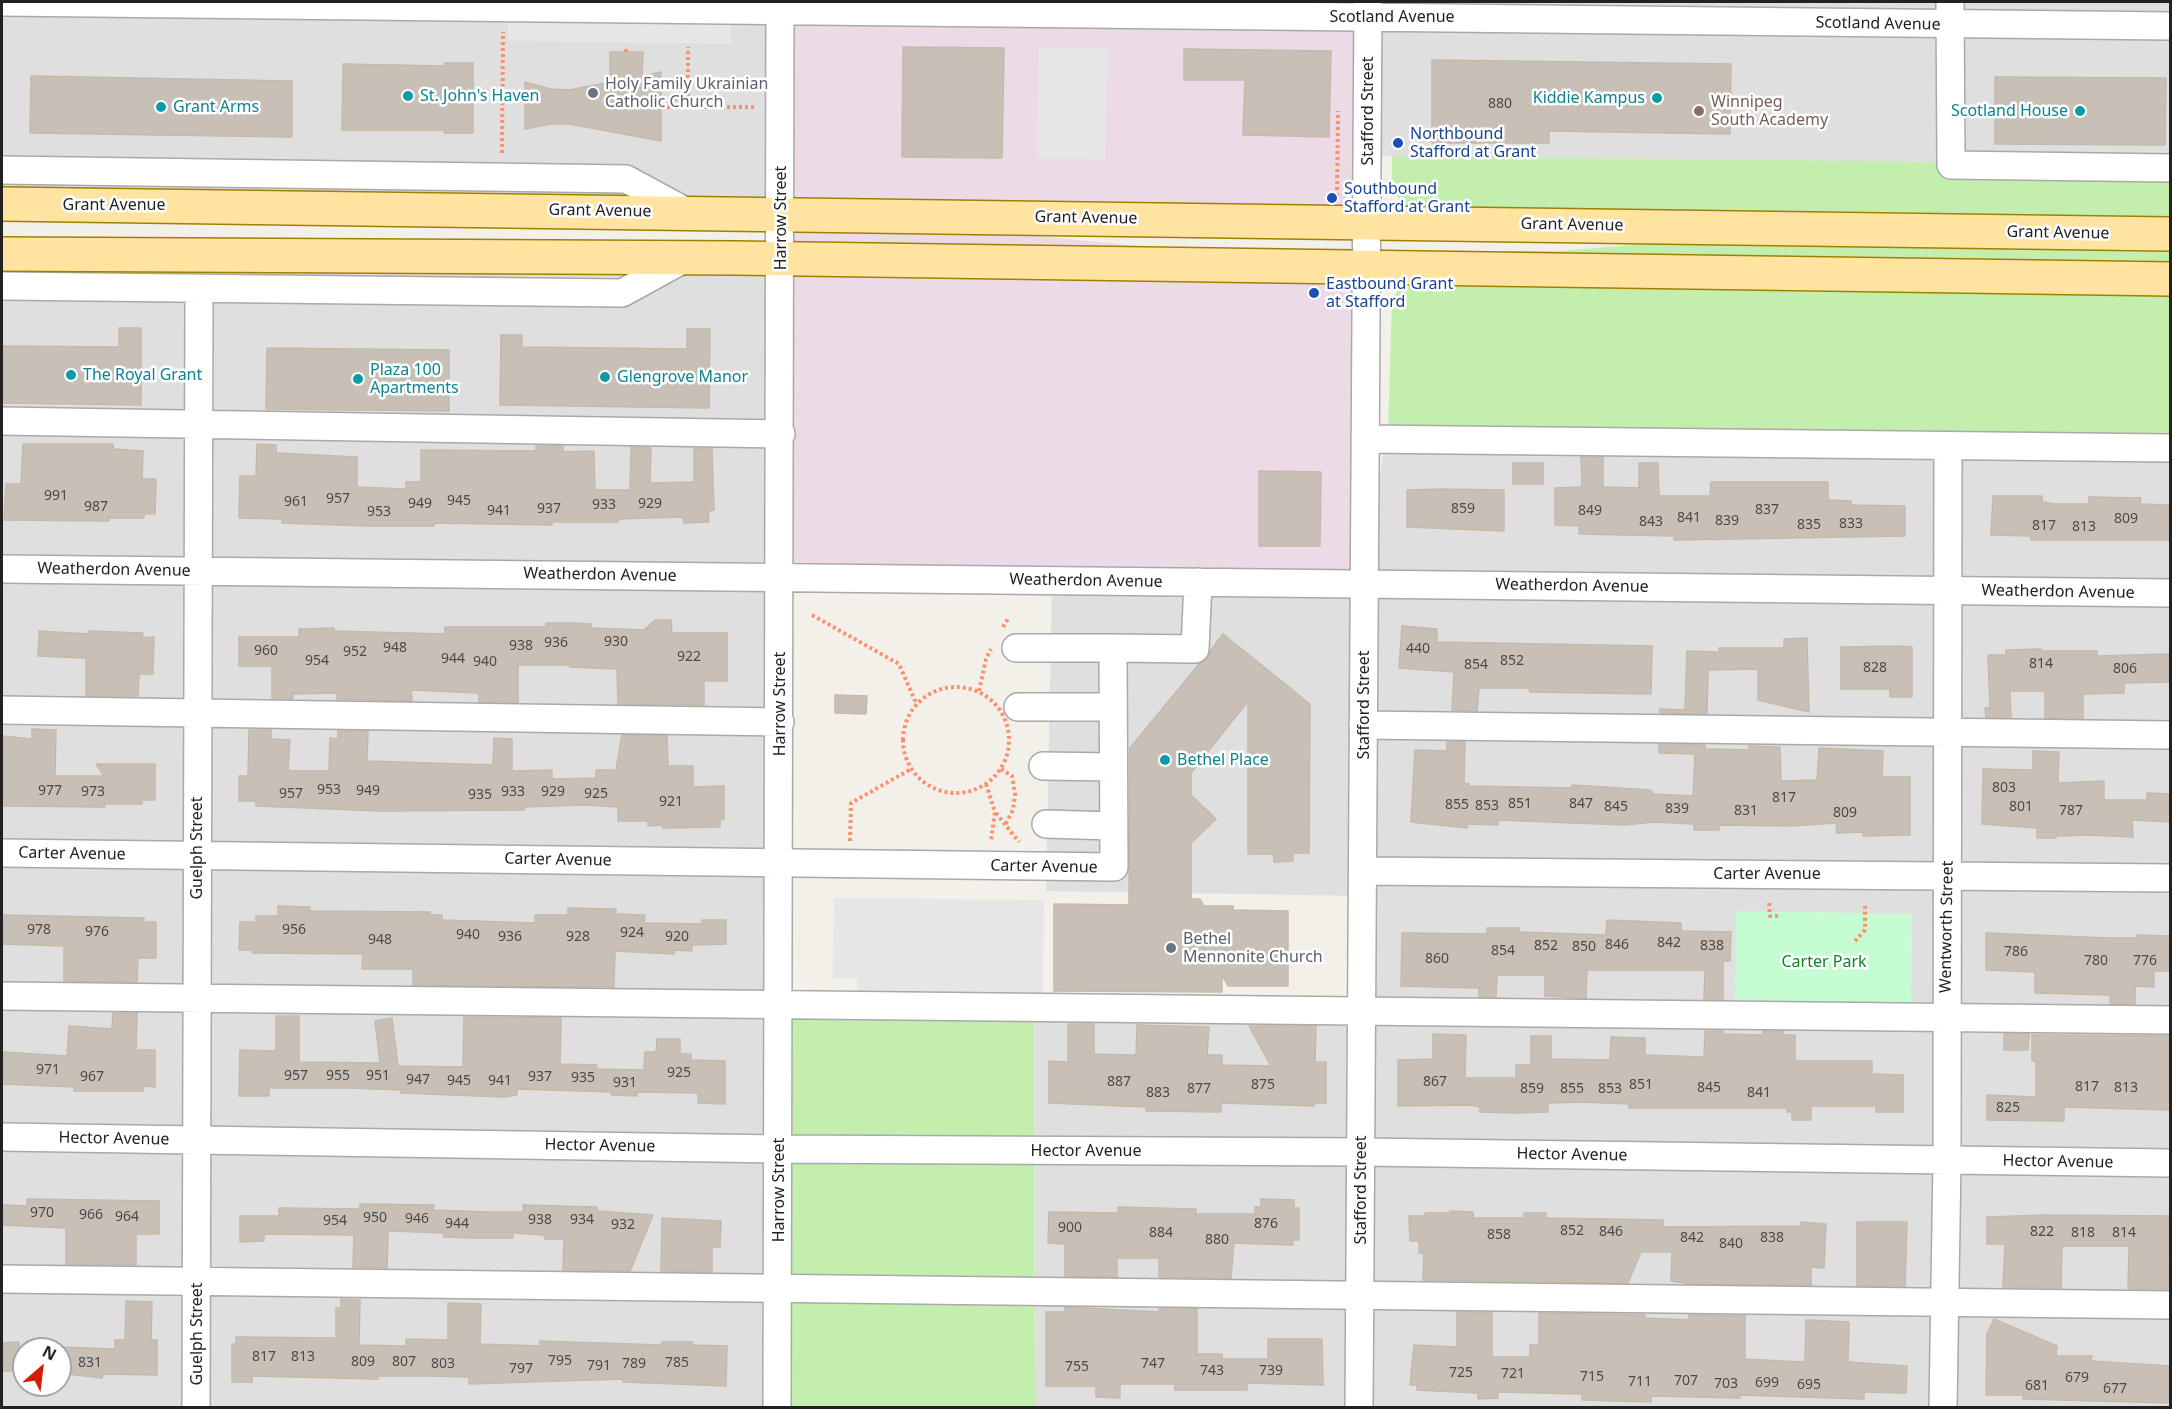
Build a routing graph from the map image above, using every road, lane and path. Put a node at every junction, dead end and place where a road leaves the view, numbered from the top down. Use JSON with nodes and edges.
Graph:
{"nodes":[{"id":1,"x":2,"y":2,"type":"edge"},
{"id":2,"x":196,"y":3,"type":"edge"},
{"id":3,"x":780,"y":6,"type":"edge"},
{"id":4,"x":503,"y":8,"type":"junction"},
{"id":5,"x":1368,"y":9,"type":"edge"},
{"id":6,"x":1950,"y":13,"type":"edge"},
{"id":7,"x":2170,"y":26,"type":"edge"},
{"id":8,"x":626,"y":46,"type":"dead end"},
{"id":9,"x":688,"y":48,"type":"dead end"},
{"id":10,"x":626,"y":52,"type":"dead end"},
{"id":11,"x":525,"y":97,"type":"dead end"},
{"id":12,"x":502,"y":98,"type":"junction"},
{"id":13,"x":661,"y":107,"type":"dead end"},
{"id":14,"x":675,"y":107,"type":"junction"},
{"id":15,"x":761,"y":107,"type":"dead end"},
{"id":16,"x":1338,"y":111,"type":"dead end"},
{"id":17,"x":502,"y":160,"type":"dead end"},
{"id":18,"x":2170,"y":168,"type":"edge"},
{"id":19,"x":2,"y":170,"type":"edge"},
{"id":20,"x":1337,"y":196,"type":"dead end"},
{"id":21,"x":2,"y":204,"type":"edge"},
{"id":22,"x":687,"y":212,"type":"junction"},
{"id":23,"x":781,"y":214,"type":"junction"},
{"id":24,"x":1367,"y":222,"type":"junction"},
{"id":25,"x":2170,"y":234,"type":"edge"},
{"id":26,"x":2,"y":254,"type":"edge"},
{"id":27,"x":684,"y":259,"type":"junction"},
{"id":28,"x":781,"y":259,"type":"junction"},
{"id":29,"x":1367,"y":266,"type":"junction"},
{"id":30,"x":2170,"y":279,"type":"edge"},
{"id":31,"x":2,"y":286,"type":"edge"},
{"id":32,"x":199,"y":289,"type":"junction"},
{"id":33,"x":2,"y":421,"type":"edge"},
{"id":34,"x":200,"y":423,"type":"junction"},
{"id":35,"x":781,"y":434,"type":"junction"},
{"id":36,"x":1365,"y":439,"type":"junction"},
{"id":37,"x":1948,"y":446,"type":"junction"},
{"id":38,"x":2170,"y":448,"type":"edge"},
{"id":39,"x":2,"y":569,"type":"edge"},
{"id":40,"x":196,"y":570,"type":"junction"},
{"id":41,"x":781,"y":577,"type":"junction"},
{"id":42,"x":1198,"y":582,"type":"junction"},
{"id":43,"x":1365,"y":583,"type":"junction"},
{"id":44,"x":1948,"y":590,"type":"junction"},
{"id":45,"x":2170,"y":593,"type":"edge"},
{"id":46,"x":812,"y":615,"type":"dead end"},
{"id":47,"x":1016,"y":648,"type":"dead end"},
{"id":48,"x":1113,"y":648,"type":"junction"},
{"id":49,"x":916,"y":703,"type":"junction"},
{"id":50,"x":1018,"y":707,"type":"dead end"},
{"id":51,"x":1112,"y":707,"type":"junction"},
{"id":52,"x":2,"y":711,"type":"edge"},
{"id":53,"x":196,"y":713,"type":"junction"},
{"id":54,"x":780,"y":722,"type":"junction"},
{"id":55,"x":1364,"y":726,"type":"junction"},
{"id":56,"x":1947,"y":732,"type":"junction"},
{"id":57,"x":2170,"y":735,"type":"edge"},
{"id":58,"x":1043,"y":766,"type":"dead end"},
{"id":59,"x":1113,"y":767,"type":"junction"},
{"id":60,"x":911,"y":769,"type":"junction"},
{"id":61,"x":1000,"y":769,"type":"junction"},
{"id":62,"x":986,"y":784,"type":"junction"},
{"id":63,"x":995,"y":812,"type":"junction"},
{"id":64,"x":1046,"y":824,"type":"dead end"},
{"id":65,"x":1005,"y":825,"type":"junction"},
{"id":66,"x":1113,"y":826,"type":"junction"},
{"id":67,"x":850,"y":845,"type":"dead end"},
{"id":68,"x":1022,"y":845,"type":"dead end"},
{"id":69,"x":990,"y":848,"type":"dead end"},
{"id":70,"x":2,"y":853,"type":"edge"},
{"id":71,"x":197,"y":855,"type":"junction"},
{"id":72,"x":780,"y":863,"type":"junction"},
{"id":73,"x":1363,"y":871,"type":"junction"},
{"id":74,"x":1947,"y":875,"type":"junction"},
{"id":75,"x":2170,"y":878,"type":"edge"},
{"id":76,"x":1769,"y":903,"type":"dead end"},
{"id":77,"x":1865,"y":905,"type":"dead end"},
{"id":78,"x":1779,"y":916,"type":"dead end"},
{"id":79,"x":1855,"y":941,"type":"dead end"},
{"id":80,"x":2,"y":996,"type":"edge"},
{"id":81,"x":199,"y":998,"type":"junction"},
{"id":82,"x":780,"y":1005,"type":"junction"},
{"id":83,"x":1362,"y":1011,"type":"junction"},
{"id":84,"x":1946,"y":1018,"type":"junction"},
{"id":85,"x":2170,"y":1020,"type":"edge"},
{"id":86,"x":2,"y":1137,"type":"edge"},
{"id":87,"x":197,"y":1140,"type":"junction"},
{"id":88,"x":779,"y":1149,"type":"junction"},
{"id":89,"x":1361,"y":1152,"type":"junction"},
{"id":90,"x":1947,"y":1161,"type":"junction"},
{"id":91,"x":2170,"y":1163,"type":"edge"},
{"id":92,"x":2,"y":1279,"type":"edge"},
{"id":93,"x":197,"y":1280,"type":"junction"},
{"id":94,"x":779,"y":1289,"type":"junction"},
{"id":95,"x":1360,"y":1297,"type":"junction"},
{"id":96,"x":1943,"y":1302,"type":"junction"},
{"id":97,"x":2170,"y":1305,"type":"edge"},
{"id":98,"x":196,"y":1407,"type":"edge"},
{"id":99,"x":777,"y":1407,"type":"edge"},
{"id":100,"x":1359,"y":1407,"type":"edge"},
{"id":101,"x":1943,"y":1407,"type":"edge"}],
"edges":[{"from":1,"to":2,"type":"street","name":"Scotland Avenue"},
{"from":2,"to":4,"type":"street","name":"Scotland Avenue"},
{"from":3,"to":4,"type":"street","name":"Scotland Avenue"},
{"from":3,"to":5,"type":"street","name":"Scotland Avenue"},
{"from":3,"to":23,"type":"street","name":"Harrow Street"},
{"from":4,"to":12,"type":"path"},
{"from":5,"to":6,"type":"street","name":"Scotland Avenue"},
{"from":5,"to":24,"type":"street","name":"Stafford Street"},
{"from":6,"to":7,"type":"street","name":"Scotland Avenue"},
{"from":6,"to":18,"type":"street"},
{"from":8,"to":10,"type":"path"},
{"from":9,"to":14,"type":"path"},
{"from":11,"to":12,"type":"path"},
{"from":12,"to":17,"type":"path"},
{"from":13,"to":14,"type":"path"},
{"from":14,"to":15,"type":"path"},
{"from":16,"to":20,"type":"path"},
{"from":19,"to":22,"type":"street"},
{"from":21,"to":22,"type":"main road","name":"Grant Avenue"},
{"from":22,"to":23,"type":"main road","name":"Grant Avenue"},
{"from":23,"to":24,"type":"main road","name":"Grant Avenue"},
{"from":23,"to":28,"type":"street","name":"Harrow Street"},
{"from":24,"to":25,"type":"main road","name":"Grant Avenue"},
{"from":24,"to":29,"type":"street","name":"Stafford Street"},
{"from":26,"to":27,"type":"main road"},
{"from":27,"to":28,"type":"main road"},
{"from":27,"to":32,"type":"street"},
{"from":28,"to":29,"type":"main road"},
{"from":28,"to":35,"type":"street","name":"Harrow Street"},
{"from":29,"to":30,"type":"main road"},
{"from":29,"to":36,"type":"street","name":"Stafford Street"},
{"from":31,"to":32,"type":"street"},
{"from":32,"to":34,"type":"street","name":"Guelph Street"},
{"from":33,"to":34,"type":"street"},
{"from":34,"to":35,"type":"street"},
{"from":34,"to":40,"type":"street","name":"Guelph Street"},
{"from":35,"to":41,"type":"street","name":"Harrow Street"},
{"from":36,"to":37,"type":"street"},
{"from":36,"to":43,"type":"street","name":"Stafford Street"},
{"from":37,"to":38,"type":"street"},
{"from":37,"to":44,"type":"street","name":"Wentworth Street"},
{"from":39,"to":40,"type":"street","name":"Weatherdon Avenue"},
{"from":40,"to":41,"type":"street","name":"Weatherdon Avenue"},
{"from":40,"to":53,"type":"street","name":"Guelph Street"},
{"from":41,"to":42,"type":"street","name":"Weatherdon Avenue"},
{"from":41,"to":54,"type":"street","name":"Harrow Street"},
{"from":42,"to":43,"type":"street","name":"Weatherdon Avenue"},
{"from":42,"to":48,"type":"street"},
{"from":43,"to":44,"type":"street","name":"Weatherdon Avenue"},
{"from":43,"to":55,"type":"street","name":"Stafford Street"},
{"from":44,"to":45,"type":"street","name":"Weatherdon Avenue"},
{"from":44,"to":56,"type":"street","name":"Wentworth Street"},
{"from":46,"to":49,"type":"path"},
{"from":47,"to":48,"type":"street"},
{"from":48,"to":51,"type":"street"},
{"from":49,"to":60,"type":"path"},
{"from":49,"to":61,"type":"path"},
{"from":50,"to":51,"type":"street"},
{"from":51,"to":59,"type":"street"},
{"from":52,"to":53,"type":"street"},
{"from":53,"to":54,"type":"street"},
{"from":53,"to":71,"type":"street","name":"Guelph Street"},
{"from":54,"to":72,"type":"street","name":"Harrow Street"},
{"from":55,"to":56,"type":"street"},
{"from":55,"to":73,"type":"street","name":"Stafford Street"},
{"from":56,"to":57,"type":"street"},
{"from":56,"to":74,"type":"street","name":"Wentworth Street"},
{"from":58,"to":59,"type":"street"},
{"from":59,"to":66,"type":"street"},
{"from":60,"to":62,"type":"path"},
{"from":60,"to":67,"type":"path"},
{"from":61,"to":62,"type":"path"},
{"from":61,"to":65,"type":"path"},
{"from":62,"to":63,"type":"path"},
{"from":63,"to":65,"type":"path"},
{"from":63,"to":69,"type":"path"},
{"from":64,"to":66,"type":"street"},
{"from":65,"to":68,"type":"path"},
{"from":66,"to":72,"type":"street","name":"Carter Avenue"},
{"from":70,"to":71,"type":"street","name":"Carter Avenue"},
{"from":71,"to":72,"type":"street","name":"Carter Avenue"},
{"from":71,"to":81,"type":"street","name":"Guelph Street"},
{"from":72,"to":82,"type":"street","name":"Harrow Street"},
{"from":73,"to":74,"type":"street","name":"Carter Avenue"},
{"from":73,"to":83,"type":"street","name":"Stafford Street"},
{"from":74,"to":75,"type":"street","name":"Carter Avenue"},
{"from":74,"to":84,"type":"street","name":"Wentworth Street"},
{"from":76,"to":78,"type":"path"},
{"from":77,"to":79,"type":"path"},
{"from":80,"to":81,"type":"street"},
{"from":81,"to":82,"type":"street"},
{"from":81,"to":87,"type":"street","name":"Guelph Street"},
{"from":82,"to":83,"type":"street"},
{"from":82,"to":88,"type":"street","name":"Harrow Street"},
{"from":83,"to":84,"type":"street"},
{"from":83,"to":89,"type":"street","name":"Stafford Street"},
{"from":84,"to":85,"type":"street"},
{"from":84,"to":90,"type":"street","name":"Wentworth Street"},
{"from":86,"to":87,"type":"street","name":"Hector Avenue"},
{"from":87,"to":88,"type":"street","name":"Hector Avenue"},
{"from":87,"to":93,"type":"street","name":"Guelph Street"},
{"from":88,"to":89,"type":"street","name":"Hector Avenue"},
{"from":88,"to":94,"type":"street","name":"Harrow Street"},
{"from":89,"to":90,"type":"street","name":"Hector Avenue"},
{"from":89,"to":95,"type":"street","name":"Stafford Street"},
{"from":90,"to":91,"type":"street","name":"Hector Avenue"},
{"from":90,"to":96,"type":"street","name":"Wentworth Street"},
{"from":92,"to":93,"type":"street"},
{"from":93,"to":94,"type":"street"},
{"from":93,"to":98,"type":"street","name":"Guelph Street"},
{"from":94,"to":95,"type":"street"},
{"from":94,"to":99,"type":"street","name":"Harrow Street"},
{"from":95,"to":96,"type":"street"},
{"from":95,"to":100,"type":"street","name":"Stafford Street"},
{"from":96,"to":97,"type":"street"},
{"from":96,"to":101,"type":"street","name":"Wentworth Street"}]}
